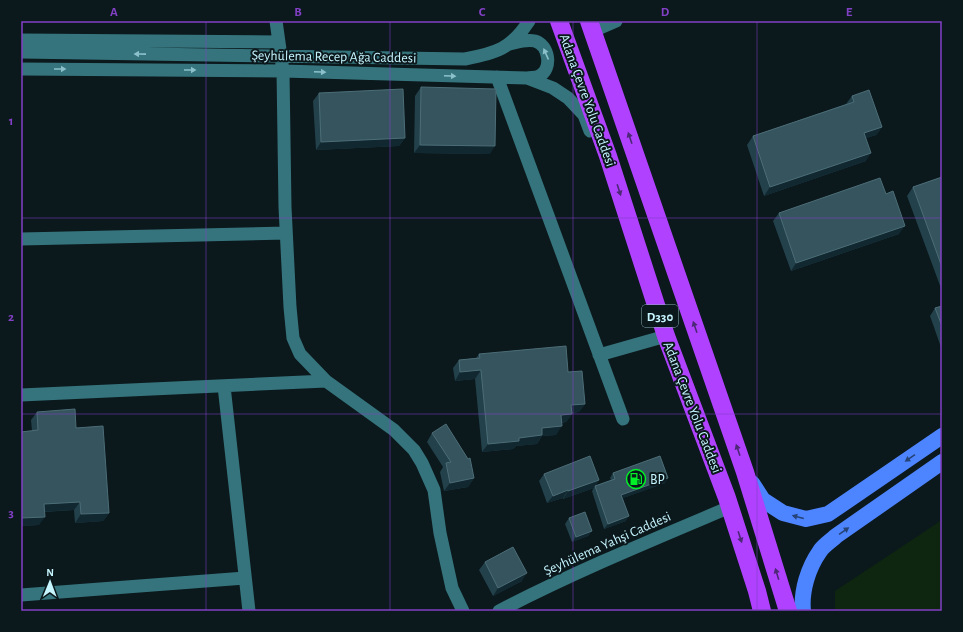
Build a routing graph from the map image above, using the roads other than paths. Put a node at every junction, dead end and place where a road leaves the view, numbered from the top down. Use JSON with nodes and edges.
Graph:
{"nodes":[{"id":1,"x":276,"y":21,"type":"edge"},
{"id":2,"x":529,"y":21,"type":"edge"},
{"id":3,"x":559,"y":21,"type":"edge"},
{"id":4,"x":616,"y":21,"type":"edge"},
{"id":5,"x":591,"y":26,"type":"edge"},
{"id":6,"x":21,"y":40,"type":"edge"},
{"id":7,"x":279,"y":42,"type":"junction"},
{"id":8,"x":509,"y":45,"type":"junction"},
{"id":9,"x":21,"y":52,"type":"edge"},
{"id":10,"x":282,"y":56,"type":"junction"},
{"id":11,"x":21,"y":68,"type":"edge"},
{"id":12,"x":283,"y":71,"type":"junction"},
{"id":13,"x":497,"y":77,"type":"junction"},
{"id":14,"x":527,"y":78,"type":"junction"},
{"id":15,"x":608,"y":156,"type":"junction"},
{"id":16,"x":286,"y":233,"type":"junction"},
{"id":17,"x":21,"y":239,"type":"edge"},
{"id":18,"x":666,"y":336,"type":"junction"},
{"id":19,"x":600,"y":355,"type":"junction"},
{"id":20,"x":326,"y":381,"type":"junction"},
{"id":21,"x":224,"y":386,"type":"junction"},
{"id":22,"x":21,"y":395,"type":"edge"},
{"id":23,"x":623,"y":419,"type":"dead end"},
{"id":24,"x":942,"y":436,"type":"edge"},
{"id":25,"x":942,"y":462,"type":"edge"},
{"id":26,"x":745,"y":472,"type":"junction"},
{"id":27,"x":730,"y":507,"type":"junction"},
{"id":28,"x":245,"y":578,"type":"junction"},
{"id":29,"x":21,"y":594,"type":"edge"},
{"id":30,"x":249,"y":611,"type":"edge"},
{"id":31,"x":463,"y":611,"type":"edge"},
{"id":32,"x":499,"y":611,"type":"edge"},
{"id":33,"x":762,"y":611,"type":"edge"},
{"id":34,"x":788,"y":611,"type":"edge"},
{"id":35,"x":803,"y":611,"type":"edge"}],
"edges":[{"from":1,"to":7,"type":"street"},
{"from":2,"to":8,"type":"street","name":"Şeyhülema Recep Ağa Caddesi"},
{"from":3,"to":15,"type":"highway","name":"Adana Çevre Yolu Caddesi","number":"D330"},
{"from":4,"to":5,"type":"street"},
{"from":26,"to":5,"type":"highway","name":"Adana Çevre Yolu Caddesi","number":"D330","one_way":true},
{"from":6,"to":7,"type":"street"},
{"from":7,"to":10,"type":"street"},
{"from":8,"to":10,"type":"street","name":"Şeyhülema Recep Ağa Caddesi"},
{"from":14,"to":8,"type":"street","one_way":true},
{"from":10,"to":9,"type":"street","name":"Şeyhülema Recep Ağa Caddesi","one_way":true},
{"from":10,"to":12,"type":"street"},
{"from":11,"to":12,"type":"street","name":"Şeyhülema Recep Ağa Caddesi","one_way":true},
{"from":12,"to":13,"type":"street","name":"Şeyhülema Recep Ağa Caddesi","one_way":true},
{"from":12,"to":16,"type":"street"},
{"from":13,"to":14,"type":"street","name":"Şeyhülema Recep Ağa Caddesi"},
{"from":13,"to":19,"type":"street"},
{"from":14,"to":15,"type":"street","name":"Şeyhülema Recep Ağa Caddesi"},
{"from":15,"to":18,"type":"highway","name":"Adana Çevre Yolu Caddesi","number":"D330","one_way":true},
{"from":16,"to":17,"type":"street"},
{"from":16,"to":20,"type":"street"},
{"from":18,"to":19,"type":"street"},
{"from":18,"to":27,"type":"highway","name":"Adana Çevre Yolu Caddesi","number":"D330"},
{"from":19,"to":23,"type":"street"},
{"from":20,"to":21,"type":"street"},
{"from":20,"to":31,"type":"street"},
{"from":21,"to":22,"type":"street"},
{"from":21,"to":28,"type":"street"},
{"from":24,"to":26,"type":"main road","one_way":true},
{"from":35,"to":25,"type":"main road","one_way":true},
{"from":34,"to":26,"type":"highway","name":"Adana Çevre Yolu Caddesi","number":"D330","one_way":true},
{"from":27,"to":32,"type":"street","name":"Şeyhülema Yahşi Caddesi"},
{"from":27,"to":33,"type":"highway","name":"Adana Çevre Yolu Caddesi","number":"D330","one_way":true},
{"from":28,"to":29,"type":"street"},
{"from":28,"to":30,"type":"street"}]}
